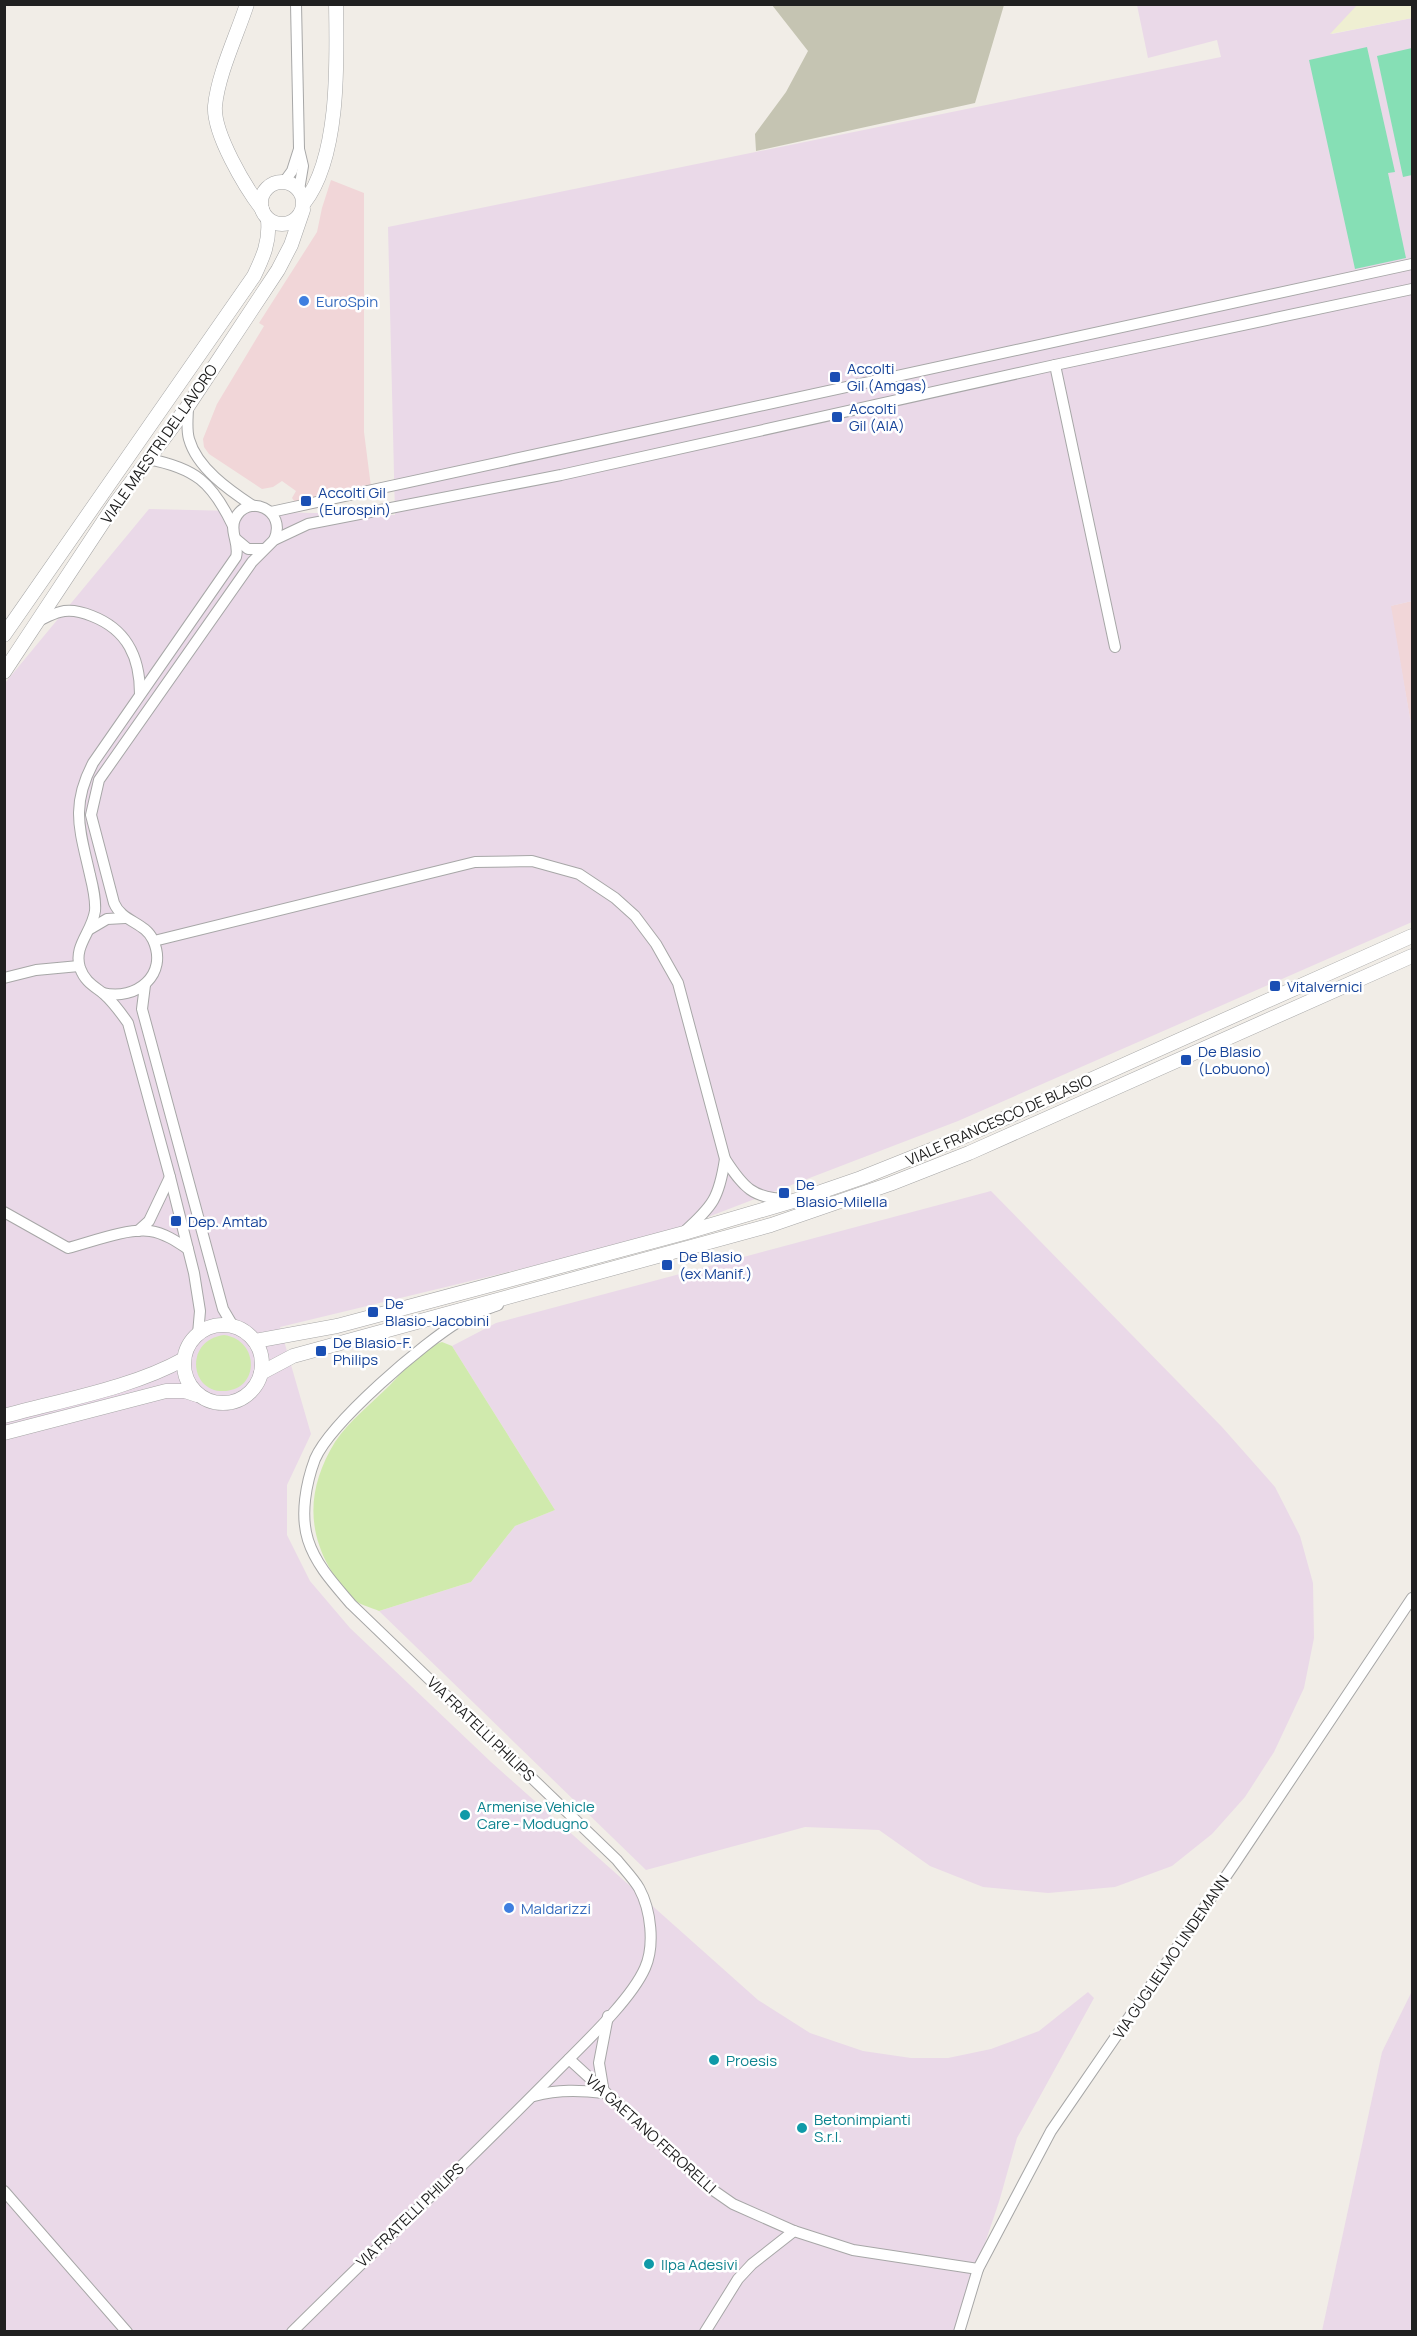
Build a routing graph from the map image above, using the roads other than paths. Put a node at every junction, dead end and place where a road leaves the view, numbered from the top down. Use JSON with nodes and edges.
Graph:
{"nodes":[{"id":1,"x":247,"y":4,"type":"edge"},
{"id":2,"x":296,"y":4,"type":"edge"},
{"id":3,"x":336,"y":4,"type":"edge"},
{"id":4,"x":299,"y":149,"type":"junction"},
{"id":5,"x":284,"y":182,"type":"junction"},
{"id":6,"x":302,"y":201,"type":"junction"},
{"id":7,"x":265,"y":215,"type":"junction"},
{"id":8,"x":1413,"y":264,"type":"edge"},
{"id":9,"x":1413,"y":289,"type":"edge"},
{"id":10,"x":1054,"y":365,"type":"junction"},
{"id":11,"x":188,"y":406,"type":"junction"},
{"id":12,"x":147,"y":459,"type":"junction"},
{"id":13,"x":253,"y":506,"type":"junction"},
{"id":14,"x":270,"y":512,"type":"junction"},
{"id":15,"x":233,"y":526,"type":"junction"},
{"id":16,"x":236,"y":539,"type":"junction"},
{"id":17,"x":274,"y":540,"type":"junction"},
{"id":18,"x":263,"y":549,"type":"junction"},
{"id":19,"x":38,"y":621,"type":"junction"},
{"id":20,"x":4,"y":635,"type":"edge"},
{"id":21,"x":1114,"y":646,"type":"dead end"},
{"id":22,"x":4,"y":672,"type":"edge"},
{"id":23,"x":140,"y":694,"type":"junction"},
{"id":24,"x":128,"y":919,"type":"junction"},
{"id":25,"x":89,"y":930,"type":"junction"},
{"id":26,"x":1413,"y":936,"type":"edge"},
{"id":27,"x":154,"y":941,"type":"junction"},
{"id":28,"x":1413,"y":956,"type":"edge"},
{"id":29,"x":79,"y":966,"type":"junction"},
{"id":30,"x":4,"y":978,"type":"edge"},
{"id":31,"x":145,"y":985,"type":"junction"},
{"id":32,"x":103,"y":993,"type":"junction"},
{"id":33,"x":725,"y":1159,"type":"junction"},
{"id":34,"x":170,"y":1177,"type":"junction"},
{"id":35,"x":801,"y":1199,"type":"junction"},
{"id":36,"x":4,"y":1212,"type":"edge"},
{"id":37,"x":138,"y":1231,"type":"junction"},
{"id":38,"x":684,"y":1233,"type":"junction"},
{"id":39,"x":188,"y":1249,"type":"junction"},
{"id":40,"x":544,"y":1286,"type":"junction"},
{"id":41,"x":233,"y":1326,"type":"junction"},
{"id":42,"x":198,"y":1334,"type":"junction"},
{"id":43,"x":255,"y":1341,"type":"junction"},
{"id":44,"x":184,"y":1359,"type":"junction"},
{"id":45,"x":261,"y":1373,"type":"junction"},
{"id":46,"x":197,"y":1395,"type":"junction"},
{"id":47,"x":4,"y":1416,"type":"edge"},
{"id":48,"x":4,"y":1433,"type":"edge"},
{"id":49,"x":1413,"y":1598,"type":"edge"},
{"id":50,"x":609,"y":2016,"type":"junction"},
{"id":51,"x":569,"y":2059,"type":"junction"},
{"id":52,"x":604,"y":2092,"type":"junction"},
{"id":53,"x":531,"y":2097,"type":"junction"},
{"id":54,"x":4,"y":2191,"type":"edge"},
{"id":55,"x":794,"y":2231,"type":"junction"},
{"id":56,"x":978,"y":2269,"type":"junction"},
{"id":57,"x":127,"y":2331,"type":"edge"},
{"id":58,"x":292,"y":2331,"type":"edge"},
{"id":59,"x":705,"y":2331,"type":"edge"},
{"id":60,"x":959,"y":2331,"type":"edge"}],
"edges":[{"from":1,"to":7,"type":"street"},
{"from":2,"to":4,"type":"street"},
{"from":3,"to":6,"type":"street","name":"VIALE MAESTRI DEL LAVORO"},
{"from":4,"to":5,"type":"street"},
{"from":4,"to":6,"type":"street"},
{"from":5,"to":6,"type":"street"},
{"from":5,"to":7,"type":"street"},
{"from":6,"to":7,"type":"street"},
{"from":6,"to":11,"type":"street","name":"VIALE MAESTRI DEL LAVORO"},
{"from":7,"to":20,"type":"street","name":"VIALE MAESTRI DEL LAVORO"},
{"from":8,"to":14,"type":"street"},
{"from":9,"to":10,"type":"street"},
{"from":10,"to":17,"type":"street"},
{"from":10,"to":21,"type":"street"},
{"from":11,"to":12,"type":"street","name":"VIALE MAESTRI DEL LAVORO"},
{"from":11,"to":13,"type":"street"},
{"from":12,"to":15,"type":"street"},
{"from":12,"to":19,"type":"street","name":"VIALE MAESTRI DEL LAVORO"},
{"from":13,"to":14,"type":"street"},
{"from":13,"to":15,"type":"street"},
{"from":14,"to":17,"type":"street"},
{"from":15,"to":16,"type":"street"},
{"from":16,"to":18,"type":"street"},
{"from":16,"to":23,"type":"street"},
{"from":17,"to":18,"type":"street"},
{"from":18,"to":24,"type":"street"},
{"from":19,"to":22,"type":"street","name":"VIALE MAESTRI DEL LAVORO"},
{"from":19,"to":23,"type":"street"},
{"from":23,"to":25,"type":"street"},
{"from":24,"to":25,"type":"street"},
{"from":24,"to":27,"type":"street"},
{"from":25,"to":29,"type":"street"},
{"from":26,"to":35,"type":"street","name":"VIALE FRANCESCO DE BLASIO"},
{"from":27,"to":31,"type":"street"},
{"from":27,"to":33,"type":"street"},
{"from":28,"to":40,"type":"street","name":"VIALE FRANCESCO DE BLASIO"},
{"from":29,"to":30,"type":"street"},
{"from":29,"to":32,"type":"street"},
{"from":31,"to":32,"type":"street"},
{"from":31,"to":41,"type":"street"},
{"from":32,"to":34,"type":"street"},
{"from":33,"to":35,"type":"street"},
{"from":33,"to":38,"type":"street"},
{"from":34,"to":37,"type":"street"},
{"from":34,"to":39,"type":"street"},
{"from":35,"to":38,"type":"street","name":"VIALE FRANCESCO DE BLASIO"},
{"from":36,"to":37,"type":"street"},
{"from":37,"to":39,"type":"street"},
{"from":38,"to":43,"type":"street","name":"VIALE FRANCESCO DE BLASIO"},
{"from":39,"to":42,"type":"street"},
{"from":40,"to":45,"type":"street","name":"VIALE FRANCESCO DE BLASIO"},
{"from":40,"to":50,"type":"street","name":"VIA FRATELLI PHILIPS"},
{"from":41,"to":42,"type":"street"},
{"from":41,"to":43,"type":"street"},
{"from":42,"to":44,"type":"street"},
{"from":43,"to":45,"type":"street"},
{"from":44,"to":46,"type":"street"},
{"from":44,"to":47,"type":"street"},
{"from":45,"to":46,"type":"street"},
{"from":46,"to":48,"type":"street"},
{"from":49,"to":56,"type":"street","name":"VIA GUGLIELMO LINDEMANN"},
{"from":50,"to":51,"type":"street","name":"VIA FRATELLI PHILIPS"},
{"from":50,"to":52,"type":"street"},
{"from":51,"to":52,"type":"street","name":"VIA GAETANO FERORELLI"},
{"from":51,"to":53,"type":"street","name":"VIA FRATELLI PHILIPS"},
{"from":52,"to":53,"type":"street"},
{"from":52,"to":55,"type":"street","name":"VIA GAETANO FERORELLI"},
{"from":53,"to":58,"type":"street","name":"VIA FRATELLI PHILIPS"},
{"from":54,"to":57,"type":"street"},
{"from":55,"to":56,"type":"street","name":"VIA GAETANO FERORELLI"},
{"from":55,"to":59,"type":"street"},
{"from":56,"to":60,"type":"street","name":"VIA GUGLIELMO LINDEMANN"}]}
